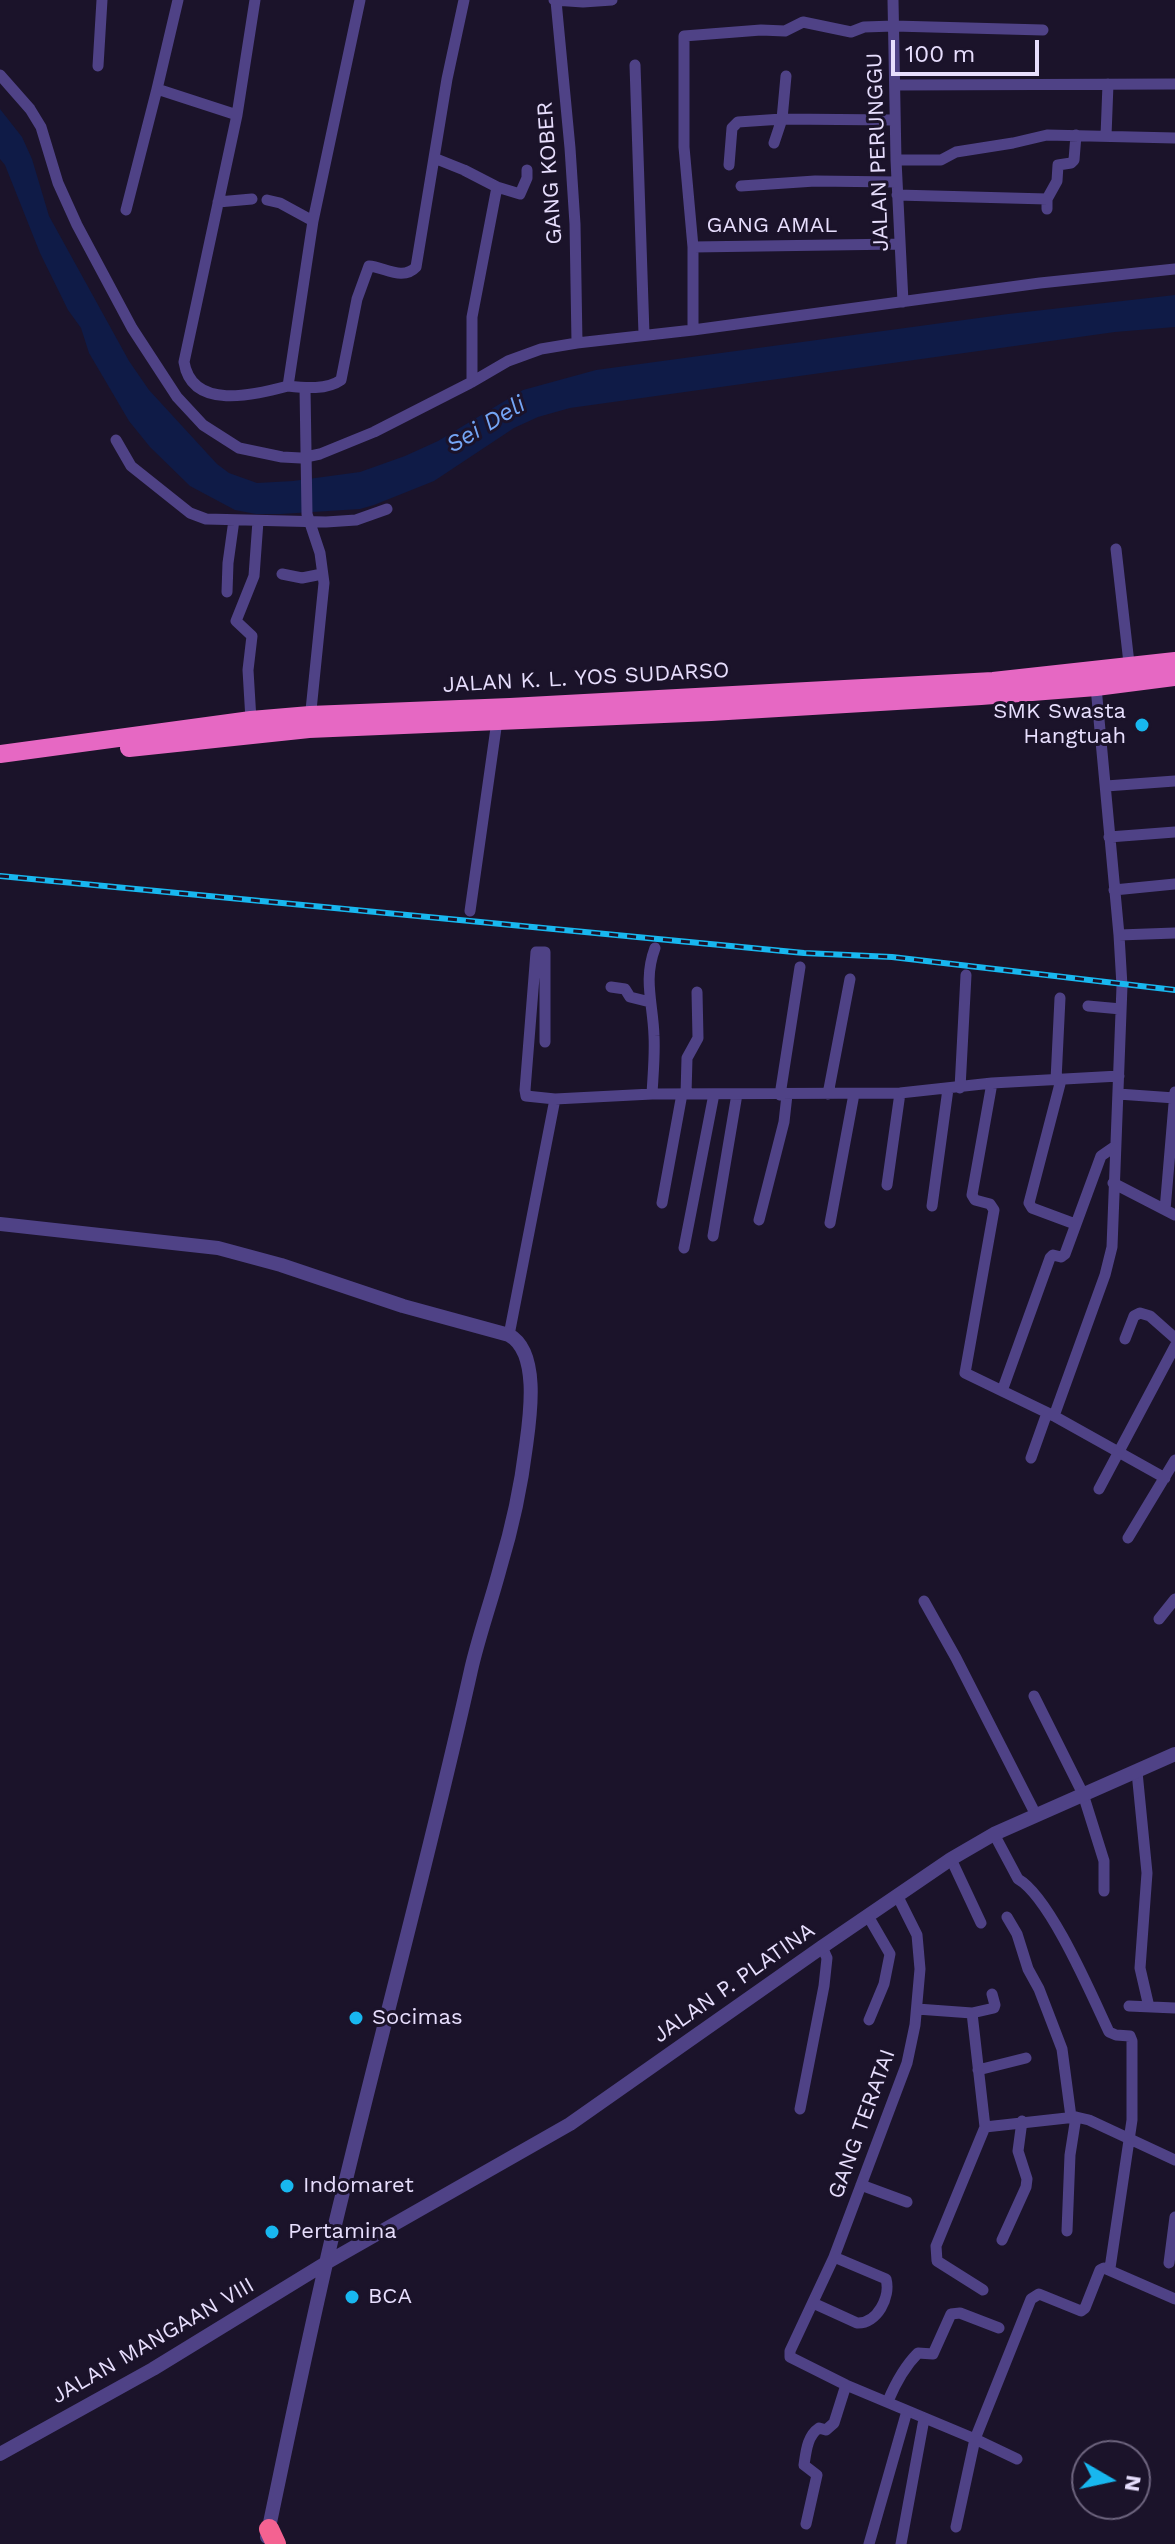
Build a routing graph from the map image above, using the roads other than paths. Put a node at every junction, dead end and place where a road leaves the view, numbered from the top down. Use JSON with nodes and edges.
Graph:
{"nodes":[{"id":1,"x":102,"y":0,"type":"edge"},
{"id":2,"x":178,"y":0,"type":"edge"},
{"id":3,"x":255,"y":0,"type":"edge"},
{"id":4,"x":360,"y":0,"type":"edge"},
{"id":5,"x":464,"y":0,"type":"edge"},
{"id":6,"x":555,"y":0,"type":"edge"},
{"id":7,"x":612,"y":0,"type":"edge"},
{"id":8,"x":893,"y":0,"type":"edge"},
{"id":9,"x":894,"y":26,"type":"junction"},
{"id":10,"x":1043,"y":30,"type":"dead end"},
{"id":11,"x":635,"y":65,"type":"dead end"},
{"id":12,"x":98,"y":66,"type":"dead end"},
{"id":13,"x":0,"y":75,"type":"edge"},
{"id":14,"x":786,"y":76,"type":"dead end"},
{"id":15,"x":1108,"y":84,"type":"junction"},
{"id":16,"x":1175,"y":84,"type":"edge"},
{"id":17,"x":895,"y":85,"type":"junction"},
{"id":18,"x":157,"y":89,"type":"junction"},
{"id":19,"x":237,"y":115,"type":"junction"},
{"id":20,"x":782,"y":119,"type":"junction"},
{"id":21,"x":895,"y":120,"type":"junction"},
{"id":22,"x":1076,"y":135,"type":"junction"},
{"id":23,"x":1106,"y":136,"type":"junction"},
{"id":24,"x":1175,"y":138,"type":"edge"},
{"id":25,"x":774,"y":143,"type":"dead end"},
{"id":26,"x":434,"y":158,"type":"junction"},
{"id":27,"x":896,"y":160,"type":"junction"},
{"id":28,"x":729,"y":165,"type":"dead end"},
{"id":29,"x":527,"y":170,"type":"dead end"},
{"id":30,"x":897,"y":182,"type":"junction"},
{"id":31,"x":741,"y":186,"type":"dead end"},
{"id":32,"x":497,"y":187,"type":"junction"},
{"id":33,"x":897,"y":195,"type":"junction"},
{"id":34,"x":252,"y":199,"type":"dead end"},
{"id":35,"x":267,"y":200,"type":"dead end"},
{"id":36,"x":218,"y":202,"type":"junction"},
{"id":37,"x":126,"y":210,"type":"dead end"},
{"id":38,"x":313,"y":221,"type":"junction"},
{"id":39,"x":900,"y":244,"type":"junction"},
{"id":40,"x":693,"y":247,"type":"junction"},
{"id":41,"x":1175,"y":269,"type":"edge"},
{"id":42,"x":903,"y":302,"type":"junction"},
{"id":43,"x":693,"y":330,"type":"junction"},
{"id":44,"x":644,"y":334,"type":"junction"},
{"id":45,"x":577,"y":343,"type":"junction"},
{"id":46,"x":472,"y":382,"type":"junction"},
{"id":47,"x":288,"y":386,"type":"junction"},
{"id":48,"x":305,"y":388,"type":"junction"},
{"id":49,"x":116,"y":440,"type":"dead end"},
{"id":50,"x":307,"y":456,"type":"junction"},
{"id":51,"x":387,"y":509,"type":"dead end"},
{"id":52,"x":308,"y":518,"type":"junction"},
{"id":53,"x":234,"y":520,"type":"junction"},
{"id":54,"x":258,"y":521,"type":"junction"},
{"id":55,"x":1116,"y":549,"type":"dead end"},
{"id":56,"x":282,"y":574,"type":"dead end"},
{"id":57,"x":322,"y":574,"type":"junction"},
{"id":58,"x":227,"y":592,"type":"dead end"},
{"id":59,"x":1175,"y":661,"type":"edge"},
{"id":60,"x":1130,"y":675,"type":"junction"},
{"id":61,"x":1175,"y":677,"type":"edge"},
{"id":62,"x":1096,"y":687,"type":"junction"},
{"id":63,"x":251,"y":720,"type":"junction"},
{"id":64,"x":497,"y":721,"type":"junction"},
{"id":65,"x":310,"y":722,"type":"junction"},
{"id":66,"x":0,"y":754,"type":"edge"},
{"id":67,"x":0,"y":766,"type":"edge"},
{"id":68,"x":1175,"y":781,"type":"edge"},
{"id":69,"x":1106,"y":786,"type":"junction"},
{"id":70,"x":1175,"y":832,"type":"edge"},
{"id":71,"x":1109,"y":837,"type":"junction"},
{"id":72,"x":1175,"y":884,"type":"edge"},
{"id":73,"x":1114,"y":890,"type":"junction"},
{"id":74,"x":470,"y":911,"type":"dead end"},
{"id":75,"x":1175,"y":933,"type":"edge"},
{"id":76,"x":1119,"y":935,"type":"junction"},
{"id":77,"x":655,"y":948,"type":"dead end"},
{"id":78,"x":800,"y":967,"type":"dead end"},
{"id":79,"x":966,"y":975,"type":"dead end"},
{"id":80,"x":850,"y":979,"type":"dead end"},
{"id":81,"x":611,"y":987,"type":"dead end"},
{"id":82,"x":697,"y":992,"type":"dead end"},
{"id":83,"x":1060,"y":998,"type":"dead end"},
{"id":84,"x":650,"y":1002,"type":"junction"},
{"id":85,"x":1088,"y":1006,"type":"dead end"},
{"id":86,"x":1121,"y":1009,"type":"junction"},
{"id":87,"x":545,"y":1042,"type":"dead end"},
{"id":88,"x":1119,"y":1076,"type":"junction"},
{"id":89,"x":1059,"y":1080,"type":"junction"},
{"id":90,"x":992,"y":1083,"type":"junction"},
{"id":91,"x":954,"y":1088,"type":"junction"},
{"id":92,"x":1175,"y":1092,"type":"edge"},
{"id":93,"x":900,"y":1093,"type":"junction"},
{"id":94,"x":652,"y":1094,"type":"junction"},
{"id":95,"x":684,"y":1094,"type":"junction"},
{"id":96,"x":714,"y":1094,"type":"junction"},
{"id":97,"x":737,"y":1094,"type":"junction"},
{"id":98,"x":828,"y":1094,"type":"junction"},
{"id":99,"x":854,"y":1094,"type":"junction"},
{"id":100,"x":1118,"y":1094,"type":"junction"},
{"id":101,"x":784,"y":1095,"type":"junction"},
{"id":102,"x":1175,"y":1098,"type":"edge"},
{"id":103,"x":555,"y":1099,"type":"junction"},
{"id":104,"x":1114,"y":1147,"type":"junction"},
{"id":105,"x":1113,"y":1183,"type":"junction"},
{"id":106,"x":887,"y":1185,"type":"dead end"},
{"id":107,"x":662,"y":1203,"type":"dead end"},
{"id":108,"x":932,"y":1206,"type":"dead end"},
{"id":109,"x":1170,"y":1213,"type":"edge"},
{"id":110,"x":759,"y":1220,"type":"dead end"},
{"id":111,"x":830,"y":1223,"type":"dead end"},
{"id":112,"x":0,"y":1224,"type":"edge"},
{"id":113,"x":1075,"y":1224,"type":"junction"},
{"id":114,"x":713,"y":1236,"type":"dead end"},
{"id":115,"x":684,"y":1248,"type":"dead end"},
{"id":116,"x":509,"y":1335,"type":"junction"},
{"id":117,"x":1175,"y":1338,"type":"edge"},
{"id":118,"x":1125,"y":1339,"type":"dead end"},
{"id":119,"x":1175,"y":1346,"type":"edge"},
{"id":120,"x":1002,"y":1391,"type":"junction"},
{"id":121,"x":1051,"y":1414,"type":"junction"},
{"id":122,"x":1119,"y":1450,"type":"junction"},
{"id":123,"x":1031,"y":1458,"type":"dead end"},
{"id":124,"x":1175,"y":1460,"type":"edge"},
{"id":125,"x":1165,"y":1478,"type":"junction"},
{"id":126,"x":1099,"y":1489,"type":"dead end"},
{"id":127,"x":1128,"y":1538,"type":"dead end"},
{"id":128,"x":1175,"y":1599,"type":"edge"},
{"id":129,"x":924,"y":1601,"type":"dead end"},
{"id":130,"x":1159,"y":1619,"type":"dead end"},
{"id":131,"x":1034,"y":1696,"type":"dead end"},
{"id":132,"x":1175,"y":1754,"type":"edge"},
{"id":133,"x":1137,"y":1772,"type":"junction"},
{"id":134,"x":1083,"y":1794,"type":"junction"},
{"id":135,"x":1036,"y":1815,"type":"junction"},
{"id":136,"x":994,"y":1834,"type":"junction"},
{"id":137,"x":951,"y":1859,"type":"junction"},
{"id":138,"x":1104,"y":1891,"type":"dead end"},
{"id":139,"x":898,"y":1897,"type":"junction"},
{"id":140,"x":868,"y":1916,"type":"junction"},
{"id":141,"x":1007,"y":1917,"type":"dead end"},
{"id":142,"x":981,"y":1923,"type":"dead end"},
{"id":143,"x":822,"y":1947,"type":"junction"},
{"id":144,"x":992,"y":1994,"type":"dead end"},
{"id":145,"x":1129,"y":2006,"type":"dead end"},
{"id":146,"x":1149,"y":2007,"type":"junction"},
{"id":147,"x":1175,"y":2008,"type":"edge"},
{"id":148,"x":917,"y":2009,"type":"junction"},
{"id":149,"x":972,"y":2013,"type":"junction"},
{"id":150,"x":869,"y":2020,"type":"dead end"},
{"id":151,"x":1026,"y":2058,"type":"dead end"},
{"id":152,"x":978,"y":2070,"type":"junction"},
{"id":153,"x":800,"y":2109,"type":"dead end"},
{"id":154,"x":1073,"y":2117,"type":"junction"},
{"id":155,"x":1022,"y":2121,"type":"junction"},
{"id":156,"x":985,"y":2127,"type":"junction"},
{"id":157,"x":1129,"y":2138,"type":"junction"},
{"id":158,"x":1175,"y":2160,"type":"edge"},
{"id":159,"x":861,"y":2185,"type":"junction"},
{"id":160,"x":907,"y":2202,"type":"dead end"},
{"id":161,"x":1175,"y":2217,"type":"edge"},
{"id":162,"x":1067,"y":2231,"type":"dead end"},
{"id":163,"x":1002,"y":2240,"type":"dead end"},
{"id":164,"x":1174,"y":2242,"type":"edge"},
{"id":165,"x":834,"y":2257,"type":"junction"},
{"id":166,"x":326,"y":2263,"type":"junction"},
{"id":167,"x":1169,"y":2263,"type":"dead end"},
{"id":168,"x":1110,"y":2268,"type":"junction"},
{"id":169,"x":983,"y":2290,"type":"dead end"},
{"id":170,"x":1175,"y":2299,"type":"edge"},
{"id":171,"x":813,"y":2303,"type":"junction"},
{"id":172,"x":999,"y":2328,"type":"dead end"},
{"id":173,"x":846,"y":2385,"type":"junction"},
{"id":174,"x":888,"y":2401,"type":"junction"},
{"id":175,"x":907,"y":2411,"type":"junction"},
{"id":176,"x":924,"y":2419,"type":"junction"},
{"id":177,"x":975,"y":2439,"type":"junction"},
{"id":178,"x":0,"y":2454,"type":"edge"},
{"id":179,"x":1017,"y":2459,"type":"dead end"},
{"id":180,"x":806,"y":2524,"type":"dead end"},
{"id":181,"x":956,"y":2527,"type":"dead end"},
{"id":182,"x":270,"y":2539,"type":"edge"},
{"id":183,"x":869,"y":2544,"type":"edge"},
{"id":184,"x":901,"y":2544,"type":"edge"}],
"edges":[{"from":1,"to":12,"type":"street"},
{"from":2,"to":18,"type":"street"},
{"from":3,"to":19,"type":"street"},
{"from":4,"to":38,"type":"street"},
{"from":5,"to":26,"type":"street"},
{"from":6,"to":7,"type":"street"},
{"from":6,"to":45,"type":"street","name":"GANG KOBER"},
{"from":8,"to":9,"type":"street","name":"JALAN PERUNGGU"},
{"from":9,"to":10,"type":"street"},
{"from":9,"to":17,"type":"street","name":"JALAN PERUNGGU"},
{"from":9,"to":40,"type":"street"},
{"from":11,"to":44,"type":"street"},
{"from":13,"to":50,"type":"street"},
{"from":14,"to":20,"type":"street"},
{"from":15,"to":16,"type":"street"},
{"from":15,"to":17,"type":"street"},
{"from":15,"to":23,"type":"street"},
{"from":17,"to":21,"type":"street","name":"JALAN PERUNGGU"},
{"from":18,"to":19,"type":"street"},
{"from":18,"to":37,"type":"street"},
{"from":19,"to":36,"type":"street"},
{"from":20,"to":21,"type":"street"},
{"from":20,"to":25,"type":"street"},
{"from":20,"to":28,"type":"street"},
{"from":21,"to":27,"type":"street","name":"JALAN PERUNGGU"},
{"from":22,"to":23,"type":"street"},
{"from":22,"to":27,"type":"street"},
{"from":22,"to":33,"type":"street"},
{"from":23,"to":24,"type":"street"},
{"from":26,"to":32,"type":"street"},
{"from":26,"to":48,"type":"street"},
{"from":27,"to":30,"type":"street","name":"JALAN PERUNGGU"},
{"from":29,"to":32,"type":"street"},
{"from":30,"to":31,"type":"street"},
{"from":30,"to":33,"type":"street","name":"JALAN PERUNGGU"},
{"from":32,"to":46,"type":"street"},
{"from":33,"to":39,"type":"street","name":"JALAN PERUNGGU"},
{"from":34,"to":36,"type":"street"},
{"from":35,"to":38,"type":"street"},
{"from":36,"to":47,"type":"street"},
{"from":38,"to":47,"type":"street"},
{"from":39,"to":40,"type":"street","name":"GANG AMAL"},
{"from":39,"to":42,"type":"street","name":"JALAN PERUNGGU"},
{"from":40,"to":43,"type":"street"},
{"from":41,"to":42,"type":"street"},
{"from":42,"to":43,"type":"street"},
{"from":43,"to":44,"type":"street"},
{"from":44,"to":45,"type":"street"},
{"from":45,"to":46,"type":"street"},
{"from":46,"to":50,"type":"street"},
{"from":47,"to":48,"type":"street"},
{"from":48,"to":50,"type":"street"},
{"from":49,"to":53,"type":"street"},
{"from":50,"to":52,"type":"street"},
{"from":51,"to":52,"type":"street"},
{"from":52,"to":54,"type":"street"},
{"from":52,"to":57,"type":"street"},
{"from":53,"to":54,"type":"street"},
{"from":53,"to":58,"type":"street"},
{"from":54,"to":63,"type":"street"},
{"from":55,"to":60,"type":"street"},
{"from":56,"to":57,"type":"street"},
{"from":57,"to":65,"type":"street"},
{"from":59,"to":60,"type":"highway","name":"JALAN K. L. YOS SUDARSO"},
{"from":60,"to":61,"type":"highway","name":"JALAN K. L. YOS SUDARSO"},
{"from":60,"to":62,"type":"highway","name":"JALAN K. L. YOS SUDARSO"},
{"from":60,"to":65,"type":"highway","name":"JALAN K. L. YOS SUDARSO"},
{"from":62,"to":64,"type":"highway","name":"JALAN K. L. YOS SUDARSO"},
{"from":62,"to":69,"type":"street"},
{"from":63,"to":65,"type":"highway","name":"JALAN K. L. YOS SUDARSO"},
{"from":63,"to":66,"type":"highway","name":"JALAN K. L. YOS SUDARSO"},
{"from":64,"to":65,"type":"highway","name":"JALAN K. L. YOS SUDARSO"},
{"from":64,"to":74,"type":"street"},
{"from":65,"to":67,"type":"highway","name":"JALAN K. L. YOS SUDARSO"},
{"from":68,"to":69,"type":"street"},
{"from":69,"to":71,"type":"street"},
{"from":70,"to":71,"type":"street"},
{"from":71,"to":73,"type":"street"},
{"from":72,"to":73,"type":"street"},
{"from":73,"to":76,"type":"street"},
{"from":75,"to":76,"type":"street"},
{"from":76,"to":86,"type":"street"},
{"from":77,"to":84,"type":"street"},
{"from":78,"to":101,"type":"street"},
{"from":79,"to":91,"type":"street"},
{"from":80,"to":98,"type":"street"},
{"from":81,"to":84,"type":"street"},
{"from":82,"to":95,"type":"street"},
{"from":83,"to":89,"type":"street"},
{"from":84,"to":94,"type":"street"},
{"from":85,"to":86,"type":"street"},
{"from":86,"to":88,"type":"street"},
{"from":87,"to":103,"type":"street"},
{"from":88,"to":89,"type":"street"},
{"from":88,"to":100,"type":"street"},
{"from":89,"to":90,"type":"street"},
{"from":89,"to":113,"type":"street"},
{"from":90,"to":91,"type":"street"},
{"from":90,"to":120,"type":"street"},
{"from":91,"to":93,"type":"street"},
{"from":91,"to":108,"type":"street"},
{"from":92,"to":102,"type":"street"},
{"from":93,"to":99,"type":"street"},
{"from":93,"to":106,"type":"street"},
{"from":94,"to":95,"type":"street"},
{"from":94,"to":103,"type":"street"},
{"from":95,"to":96,"type":"street"},
{"from":95,"to":107,"type":"street"},
{"from":96,"to":97,"type":"street"},
{"from":96,"to":115,"type":"street"},
{"from":97,"to":101,"type":"street"},
{"from":97,"to":114,"type":"street"},
{"from":98,"to":99,"type":"street"},
{"from":98,"to":101,"type":"street"},
{"from":99,"to":111,"type":"street"},
{"from":100,"to":102,"type":"street"},
{"from":100,"to":104,"type":"street"},
{"from":101,"to":110,"type":"street"},
{"from":102,"to":109,"type":"street"},
{"from":103,"to":116,"type":"street"},
{"from":104,"to":105,"type":"street"},
{"from":104,"to":113,"type":"street"},
{"from":105,"to":109,"type":"street"},
{"from":105,"to":121,"type":"street"},
{"from":112,"to":116,"type":"street"},
{"from":113,"to":120,"type":"street"},
{"from":116,"to":166,"type":"street"},
{"from":117,"to":118,"type":"street"},
{"from":119,"to":122,"type":"street"},
{"from":120,"to":121,"type":"street"},
{"from":121,"to":122,"type":"street"},
{"from":121,"to":123,"type":"street"},
{"from":122,"to":125,"type":"street"},
{"from":122,"to":126,"type":"street"},
{"from":124,"to":125,"type":"street"},
{"from":125,"to":127,"type":"street"},
{"from":128,"to":130,"type":"street"},
{"from":129,"to":135,"type":"street"},
{"from":131,"to":134,"type":"street"},
{"from":132,"to":133,"type":"street","name":"JALAN P. PLATINA"},
{"from":133,"to":134,"type":"street","name":"JALAN P. PLATINA"},
{"from":133,"to":146,"type":"street"},
{"from":134,"to":135,"type":"street","name":"JALAN P. PLATINA"},
{"from":134,"to":138,"type":"street"},
{"from":135,"to":136,"type":"street","name":"JALAN P. PLATINA"},
{"from":136,"to":137,"type":"street","name":"JALAN P. PLATINA"},
{"from":136,"to":157,"type":"street"},
{"from":137,"to":139,"type":"street","name":"JALAN P. PLATINA"},
{"from":137,"to":142,"type":"street"},
{"from":139,"to":140,"type":"street","name":"JALAN P. PLATINA"},
{"from":139,"to":148,"type":"street","name":"GANG TERATAI"},
{"from":140,"to":143,"type":"street","name":"JALAN P. PLATINA"},
{"from":140,"to":150,"type":"street"},
{"from":141,"to":154,"type":"street"},
{"from":143,"to":153,"type":"street"},
{"from":143,"to":166,"type":"street","name":"JALAN P. PLATINA"},
{"from":144,"to":149,"type":"street"},
{"from":145,"to":146,"type":"street"},
{"from":146,"to":147,"type":"street"},
{"from":148,"to":149,"type":"street"},
{"from":148,"to":159,"type":"street","name":"GANG TERATAI"},
{"from":149,"to":152,"type":"street"},
{"from":151,"to":152,"type":"street"},
{"from":152,"to":156,"type":"street"},
{"from":154,"to":155,"type":"street"},
{"from":154,"to":157,"type":"street"},
{"from":154,"to":162,"type":"street"},
{"from":155,"to":156,"type":"street"},
{"from":155,"to":163,"type":"street"},
{"from":156,"to":169,"type":"street"},
{"from":157,"to":158,"type":"street"},
{"from":157,"to":168,"type":"street"},
{"from":159,"to":160,"type":"street"},
{"from":159,"to":165,"type":"street","name":"GANG TERATAI"},
{"from":161,"to":164,"type":"street"},
{"from":164,"to":167,"type":"street"},
{"from":165,"to":171,"type":"street","name":"GANG TERATAI"},
{"from":165,"to":171,"type":"street"},
{"from":166,"to":178,"type":"street","name":"JALAN MANGAAN VIII"},
{"from":166,"to":182,"type":"street"},
{"from":168,"to":170,"type":"street"},
{"from":168,"to":177,"type":"street"},
{"from":171,"to":173,"type":"street","name":"GANG TERATAI"},
{"from":172,"to":174,"type":"street"},
{"from":173,"to":174,"type":"street"},
{"from":173,"to":180,"type":"street"},
{"from":174,"to":175,"type":"street"},
{"from":175,"to":176,"type":"street"},
{"from":175,"to":183,"type":"street"},
{"from":176,"to":177,"type":"street"},
{"from":176,"to":184,"type":"street"},
{"from":177,"to":179,"type":"street"},
{"from":177,"to":181,"type":"street"}]}
